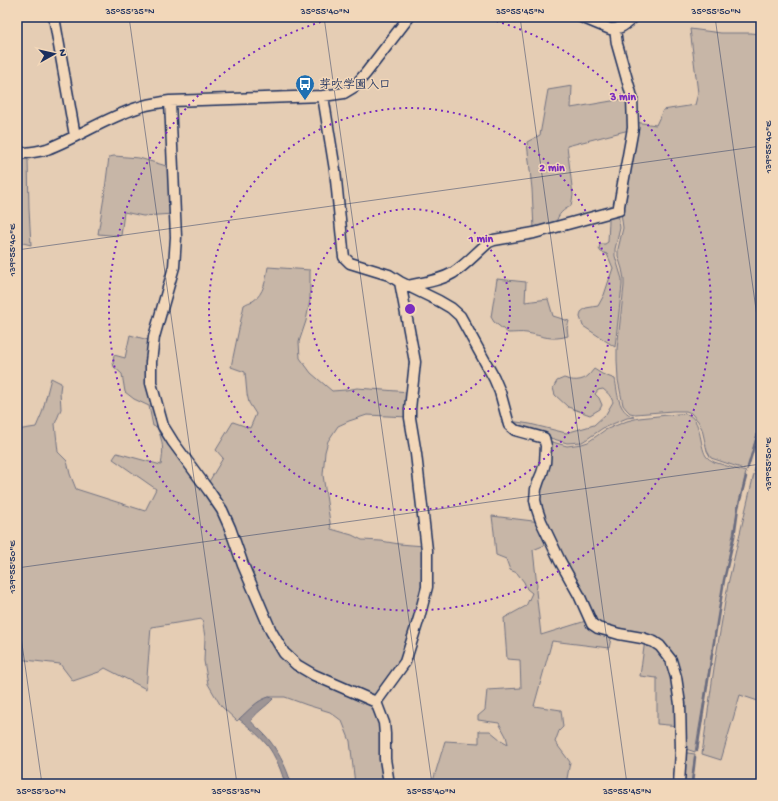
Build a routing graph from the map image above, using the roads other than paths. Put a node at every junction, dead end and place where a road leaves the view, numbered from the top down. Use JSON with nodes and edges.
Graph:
{"nodes":[{"id":1,"x":54,"y":17,"type":"edge"},
{"id":2,"x":409,"y":17,"type":"edge"},
{"id":3,"x":581,"y":17,"type":"edge"},
{"id":4,"x":634,"y":17,"type":"edge"},
{"id":5,"x":615,"y":29,"type":"junction"},
{"id":6,"x":323,"y":96,"type":"junction"},
{"id":7,"x":170,"y":101,"type":"junction"},
{"id":8,"x":75,"y":136,"type":"junction"},
{"id":9,"x":17,"y":154,"type":"edge"},
{"id":10,"x":403,"y":284,"type":"junction"},
{"id":11,"x":376,"y":702,"type":"junction"},
{"id":12,"x":388,"y":784,"type":"edge"},
{"id":13,"x":679,"y":784,"type":"edge"}],
"edges":[{"from":1,"to":8,"type":"street"},
{"from":2,"to":6,"type":"street"},
{"from":3,"to":5,"type":"street"},
{"from":4,"to":5,"type":"street"},
{"from":5,"to":10,"type":"street"},
{"from":6,"to":7,"type":"street"},
{"from":6,"to":10,"type":"street"},
{"from":7,"to":8,"type":"street"},
{"from":7,"to":11,"type":"street"},
{"from":8,"to":9,"type":"street"},
{"from":10,"to":11,"type":"street"},
{"from":10,"to":13,"type":"street"},
{"from":11,"to":12,"type":"street"}]}
